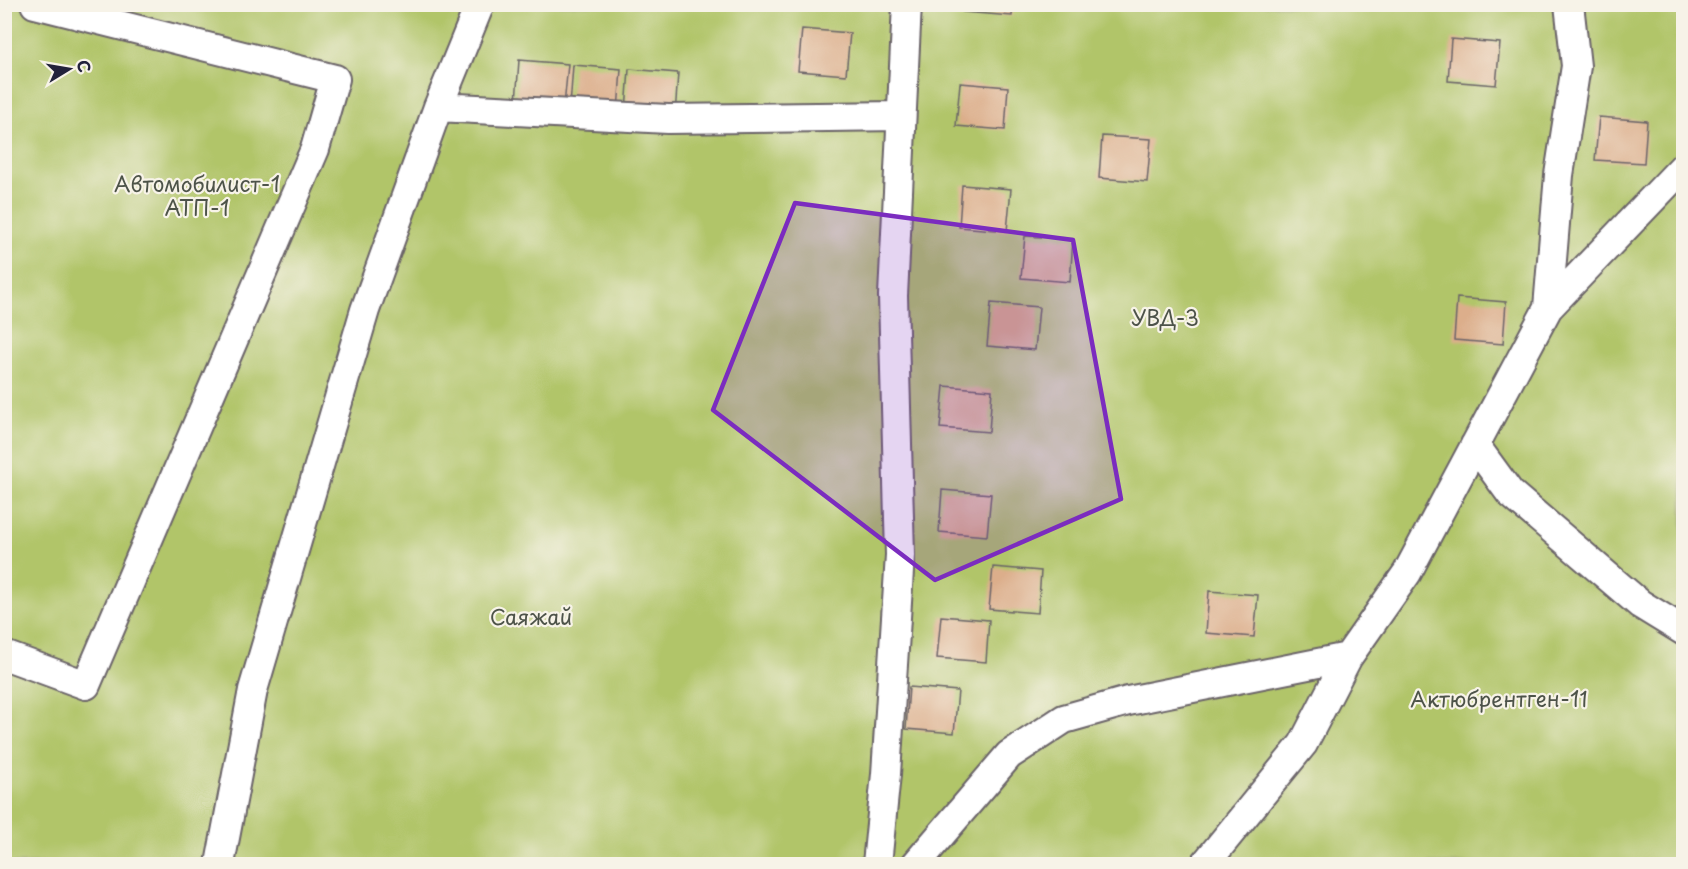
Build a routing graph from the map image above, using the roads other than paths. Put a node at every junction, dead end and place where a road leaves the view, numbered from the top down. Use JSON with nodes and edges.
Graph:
{"nodes":[{"id":1,"x":35,"y":4,"type":"edge"},
{"id":2,"x":480,"y":4,"type":"edge"},
{"id":3,"x":907,"y":4,"type":"edge"},
{"id":4,"x":1569,"y":4,"type":"edge"},
{"id":5,"x":438,"y":107,"type":"junction"},
{"id":6,"x":900,"y":116,"type":"junction"},
{"id":7,"x":1683,"y":166,"type":"edge"},
{"id":8,"x":1548,"y":308,"type":"junction"},
{"id":9,"x":1475,"y":445,"type":"junction"},
{"id":10,"x":1683,"y":631,"type":"edge"},
{"id":11,"x":4,"y":656,"type":"edge"},
{"id":12,"x":1348,"y":657,"type":"junction"},
{"id":13,"x":220,"y":864,"type":"edge"},
{"id":14,"x":877,"y":864,"type":"edge"},
{"id":15,"x":916,"y":864,"type":"edge"},
{"id":16,"x":1205,"y":864,"type":"edge"}],
"edges":[{"from":1,"to":11,"type":"street"},
{"from":2,"to":5,"type":"street"},
{"from":3,"to":6,"type":"street"},
{"from":4,"to":8,"type":"street"},
{"from":5,"to":6,"type":"street"},
{"from":5,"to":13,"type":"street"},
{"from":6,"to":14,"type":"street"},
{"from":7,"to":8,"type":"street"},
{"from":8,"to":9,"type":"street"},
{"from":9,"to":10,"type":"street"},
{"from":9,"to":12,"type":"street"},
{"from":12,"to":15,"type":"street"},
{"from":12,"to":16,"type":"street"}]}
